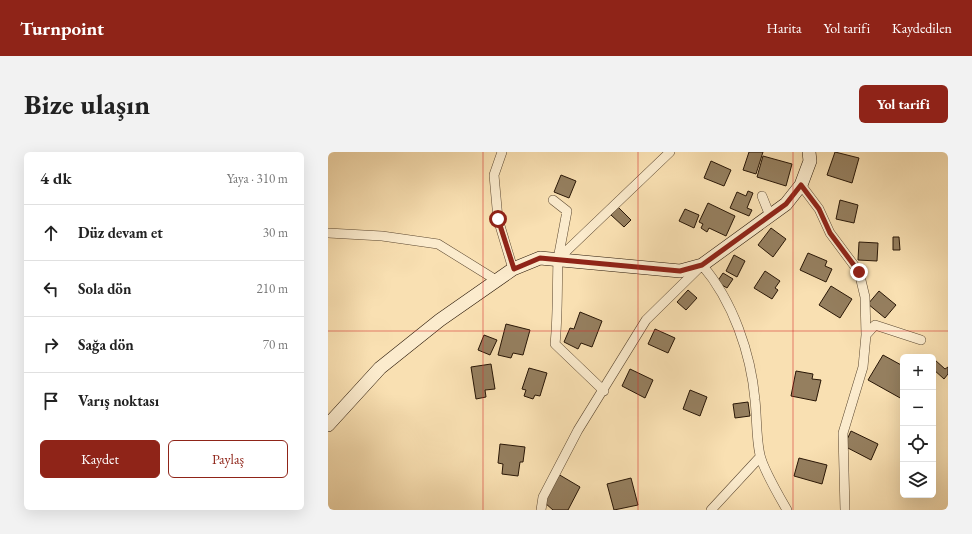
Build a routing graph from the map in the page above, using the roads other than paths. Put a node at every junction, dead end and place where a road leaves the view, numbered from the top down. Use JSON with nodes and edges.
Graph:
{"nodes":[{"id":1,"x":502,"y":152,"type":"edge"},
{"id":2,"x":670,"y":152,"type":"edge"},
{"id":3,"x":809,"y":152,"type":"edge"},
{"id":4,"x":801,"y":185,"type":"junction"},
{"id":5,"x":762,"y":196,"type":"dead end"},
{"id":6,"x":553,"y":200,"type":"dead end"},
{"id":7,"x":770,"y":216,"type":"junction"},
{"id":8,"x":328,"y":233,"type":"edge"},
{"id":9,"x":558,"y":259,"type":"junction"},
{"id":10,"x":702,"y":265,"type":"junction"},
{"id":11,"x":514,"y":269,"type":"junction"},
{"id":12,"x":496,"y":280,"type":"junction"},
{"id":13,"x":866,"y":335,"type":"junction"},
{"id":14,"x":921,"y":340,"type":"dead end"},
{"id":15,"x":604,"y":391,"type":"junction"},
{"id":16,"x":328,"y":425,"type":"edge"},
{"id":17,"x":760,"y":456,"type":"junction"},
{"id":18,"x":541,"y":510,"type":"edge"},
{"id":19,"x":711,"y":510,"type":"edge"},
{"id":20,"x":786,"y":510,"type":"edge"},
{"id":21,"x":845,"y":510,"type":"edge"}],
"edges":[{"from":1,"to":11,"type":"street"},
{"from":2,"to":9,"type":"street"},
{"from":3,"to":4,"type":"main road"},
{"from":4,"to":7,"type":"main road"},
{"from":4,"to":13,"type":"street"},
{"from":5,"to":7,"type":"street"},
{"from":6,"to":9,"type":"street"},
{"from":7,"to":10,"type":"main road"},
{"from":8,"to":12,"type":"street"},
{"from":9,"to":10,"type":"main road"},
{"from":9,"to":11,"type":"main road"},
{"from":9,"to":15,"type":"street"},
{"from":10,"to":15,"type":"street"},
{"from":10,"to":17,"type":"street"},
{"from":11,"to":12,"type":"main road"},
{"from":12,"to":16,"type":"main road"},
{"from":13,"to":14,"type":"street"},
{"from":13,"to":21,"type":"street"},
{"from":15,"to":18,"type":"street"},
{"from":17,"to":19,"type":"street"},
{"from":17,"to":20,"type":"street"}]}
